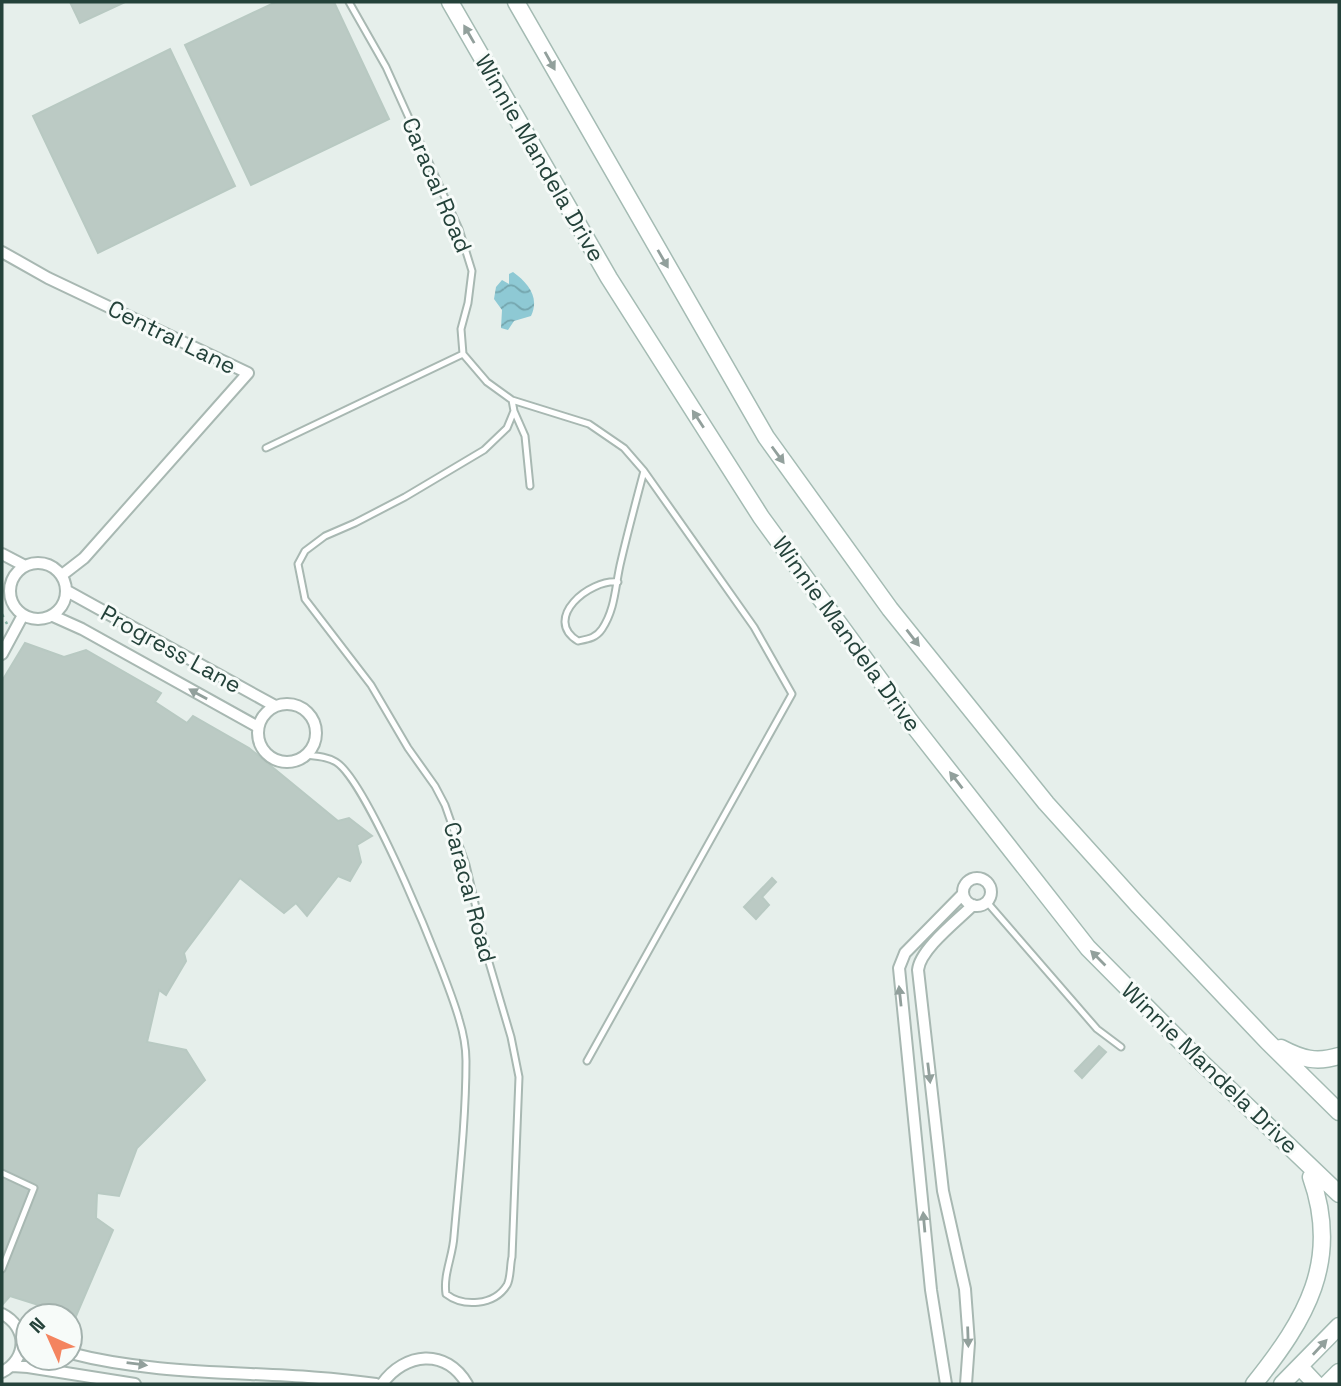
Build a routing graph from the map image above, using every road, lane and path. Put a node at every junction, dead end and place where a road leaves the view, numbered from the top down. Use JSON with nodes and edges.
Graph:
{"nodes":[{"id":1,"x":349,"y":2,"type":"edge"},
{"id":2,"x":450,"y":2,"type":"edge"},
{"id":3,"x":516,"y":2,"type":"edge"},
{"id":4,"x":2,"y":252,"type":"edge"},
{"id":5,"x":463,"y":354,"type":"junction"},
{"id":6,"x":512,"y":400,"type":"junction"},
{"id":7,"x":514,"y":411,"type":"junction"},
{"id":8,"x":266,"y":448,"type":"dead end"},
{"id":9,"x":644,"y":471,"type":"junction"},
{"id":10,"x":530,"y":486,"type":"dead end"},
{"id":11,"x":2,"y":554,"type":"edge"},
{"id":12,"x":25,"y":566,"type":"junction"},
{"id":13,"x":62,"y":575,"type":"junction"},
{"id":14,"x":618,"y":582,"type":"junction"},
{"id":15,"x":6,"y":590,"type":"edge"},
{"id":16,"x":67,"y":591,"type":"junction"},
{"id":17,"x":23,"y":615,"type":"junction"},
{"id":18,"x":53,"y":616,"type":"junction"},
{"id":19,"x":2,"y":654,"type":"edge"},
{"id":20,"x":275,"y":706,"type":"junction"},
{"id":21,"x":258,"y":727,"type":"junction"},
{"id":22,"x":305,"y":755,"type":"junction"},
{"id":23,"x":963,"y":894,"type":"junction"},
{"id":24,"x":986,"y":901,"type":"junction"},
{"id":25,"x":973,"y":905,"type":"junction"},
{"id":26,"x":1267,"y":1041,"type":"junction"},
{"id":27,"x":1121,"y":1047,"type":"dead end"},
{"id":28,"x":1339,"y":1056,"type":"edge"},
{"id":29,"x":587,"y":1061,"type":"dead end"},
{"id":30,"x":1339,"y":1112,"type":"edge"},
{"id":31,"x":1283,"y":1140,"type":"junction"},
{"id":32,"x":2,"y":1173,"type":"edge"},
{"id":33,"x":1339,"y":1194,"type":"edge"},
{"id":34,"x":2,"y":1269,"type":"edge"},
{"id":35,"x":1339,"y":1326,"type":"edge"},
{"id":36,"x":84,"y":1356,"type":"edge"},
{"id":37,"x":1300,"y":1367,"type":"junction"},
{"id":38,"x":7,"y":1369,"type":"edge"},
{"id":39,"x":1339,"y":1372,"type":"edge"},
{"id":40,"x":135,"y":1384,"type":"edge"},
{"id":41,"x":376,"y":1384,"type":"edge"},
{"id":42,"x":382,"y":1384,"type":"edge"},
{"id":43,"x":467,"y":1384,"type":"edge"},
{"id":44,"x":946,"y":1384,"type":"edge"},
{"id":45,"x":966,"y":1384,"type":"edge"},
{"id":46,"x":1254,"y":1384,"type":"edge"},
{"id":47,"x":1282,"y":1384,"type":"edge"},
{"id":48,"x":1316,"y":1384,"type":"edge"},
{"id":49,"x":1327,"y":1384,"type":"edge"}],
"edges":[{"from":1,"to":5,"type":"lane","name":"Caracal Road"},
{"from":31,"to":2,"type":"main road","name":"Winnie Mandela Drive","one_way":true},
{"from":3,"to":26,"type":"main road","one_way":true},
{"from":4,"to":13,"type":"street","name":"Central Lane"},
{"from":5,"to":6,"type":"lane"},
{"from":5,"to":8,"type":"lane"},
{"from":6,"to":7,"type":"lane"},
{"from":6,"to":9,"type":"lane"},
{"from":7,"to":10,"type":"lane"},
{"from":7,"to":22,"type":"lane","name":"Caracal Road"},
{"from":9,"to":14,"type":"lane"},
{"from":9,"to":29,"type":"lane"},
{"from":11,"to":12,"type":"street"},
{"from":12,"to":13,"type":"street"},
{"from":12,"to":15,"type":"street"},
{"from":13,"to":16,"type":"street"},
{"from":14,"to":14,"type":"lane"},
{"from":15,"to":17,"type":"street"},
{"from":16,"to":18,"type":"street"},
{"from":16,"to":20,"type":"street","name":"Progress Lane"},
{"from":17,"to":18,"type":"street"},
{"from":17,"to":19,"type":"street"},
{"from":21,"to":18,"type":"street","name":"Progress Lane","one_way":true},
{"from":20,"to":21,"type":"street"},
{"from":20,"to":22,"type":"street"},
{"from":21,"to":22,"type":"street"},
{"from":23,"to":24,"type":"street"},
{"from":23,"to":25,"type":"street"},
{"from":44,"to":23,"type":"street","one_way":true},
{"from":24,"to":25,"type":"street"},
{"from":24,"to":27,"type":"lane"},
{"from":25,"to":45,"type":"street","one_way":true},
{"from":26,"to":28,"type":"main road"},
{"from":26,"to":30,"type":"main road"},
{"from":31,"to":33,"type":"main road","name":"Winnie Mandela Drive"},
{"from":31,"to":46,"type":"main road"},
{"from":32,"to":34,"type":"lane"},
{"from":37,"to":35,"type":"main road","one_way":true},
{"from":36,"to":41,"type":"street","one_way":true},
{"from":37,"to":47,"type":"main road"},
{"from":37,"to":48,"type":"main road"},
{"from":38,"to":40,"type":"street"},
{"from":39,"to":49,"type":"main road"},
{"from":42,"to":43,"type":"street"}]}
